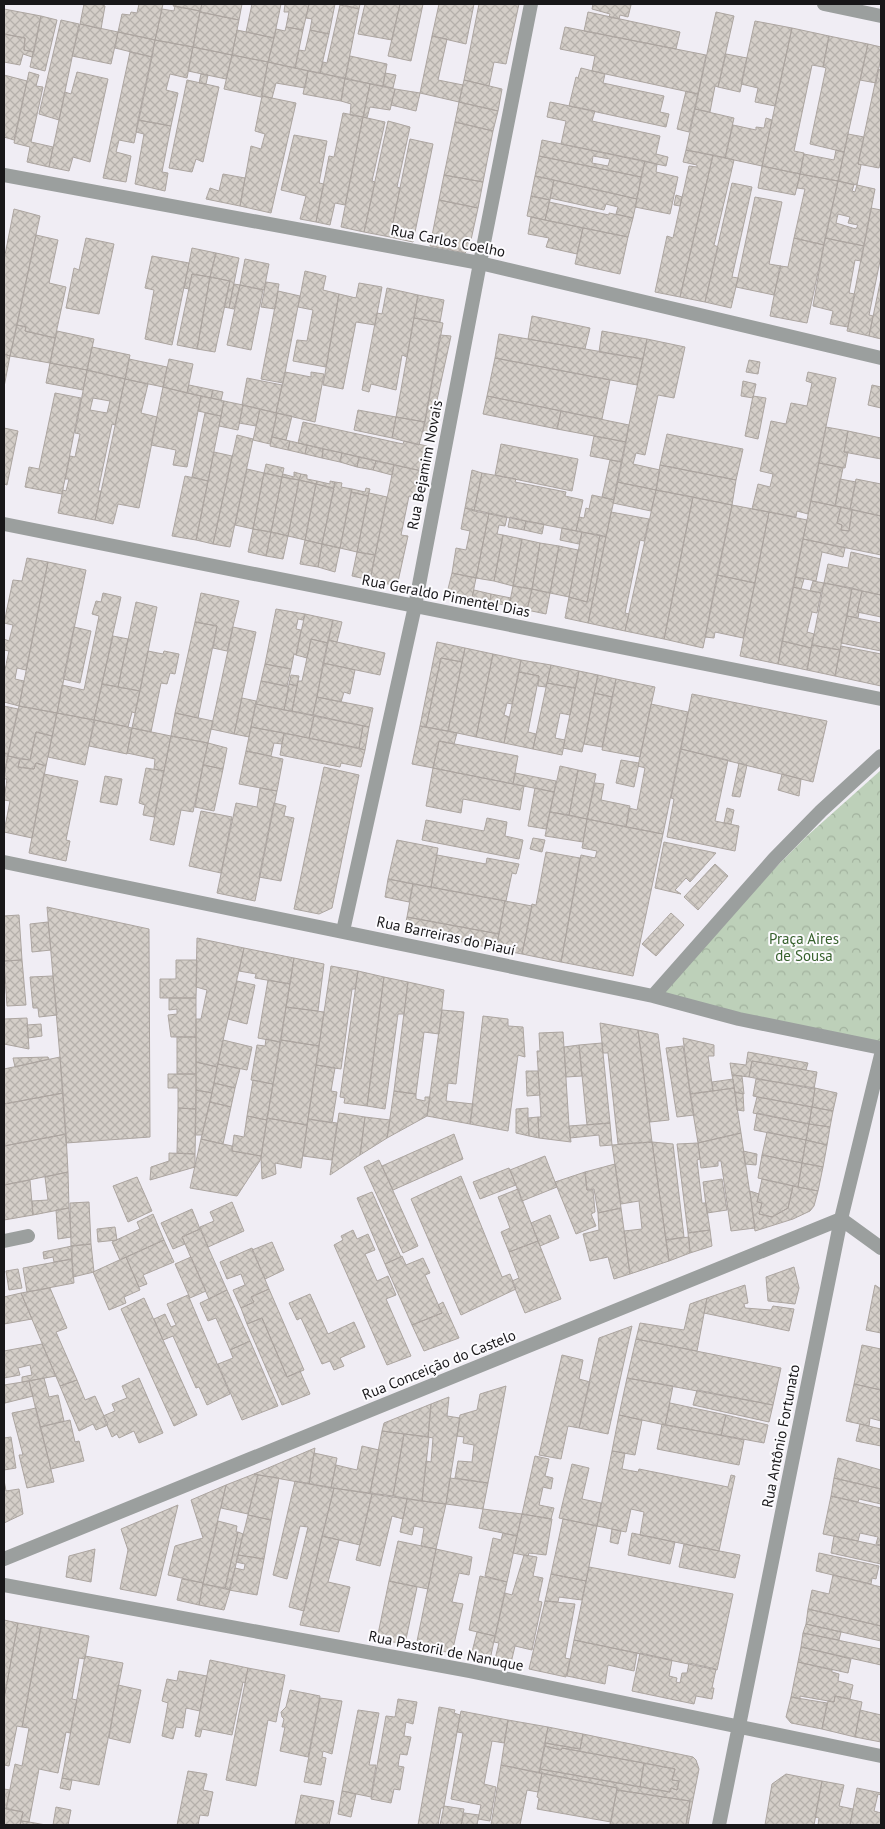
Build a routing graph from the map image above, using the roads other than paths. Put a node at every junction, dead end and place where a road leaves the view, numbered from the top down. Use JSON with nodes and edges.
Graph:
{"nodes":[{"id":1,"x":531,"y":4,"type":"edge"},
{"id":2,"x":833,"y":5,"type":"edge"},
{"id":3,"x":881,"y":16,"type":"edge"},
{"id":4,"x":4,"y":175,"type":"edge"},
{"id":5,"x":480,"y":263,"type":"junction"},
{"id":6,"x":881,"y":358,"type":"edge"},
{"id":7,"x":4,"y":524,"type":"edge"},
{"id":8,"x":415,"y":606,"type":"junction"},
{"id":9,"x":881,"y":699,"type":"edge"},
{"id":10,"x":881,"y":756,"type":"edge"},
{"id":11,"x":4,"y":862,"type":"edge"},
{"id":12,"x":343,"y":932,"type":"junction"},
{"id":13,"x":653,"y":996,"type":"junction"},
{"id":14,"x":881,"y":1048,"type":"edge"},
{"id":15,"x":881,"y":1055,"type":"edge"},
{"id":16,"x":841,"y":1219,"type":"junction"},
{"id":17,"x":28,"y":1236,"type":"dead end"},
{"id":18,"x":4,"y":1241,"type":"edge"},
{"id":19,"x":881,"y":1248,"type":"edge"},
{"id":20,"x":4,"y":1560,"type":"edge"},
{"id":21,"x":4,"y":1585,"type":"edge"},
{"id":22,"x":739,"y":1727,"type":"junction"},
{"id":23,"x":881,"y":1756,"type":"edge"},
{"id":24,"x":719,"y":1825,"type":"edge"}],
"edges":[{"from":1,"to":5,"type":"street","name":"Rua Bejamim Novais"},
{"from":2,"to":3,"type":"street"},
{"from":4,"to":5,"type":"street","name":"Rua Carlos Coelho"},
{"from":5,"to":6,"type":"street","name":"Rua Carlos Coelho"},
{"from":5,"to":8,"type":"street","name":"Rua Bejamim Novais"},
{"from":7,"to":8,"type":"street","name":"Rua Geraldo Pimentel Dias"},
{"from":8,"to":9,"type":"street","name":"Rua Geraldo Pimentel Dias"},
{"from":8,"to":12,"type":"street","name":"Rua Bejamim Novais"},
{"from":10,"to":13,"type":"street"},
{"from":11,"to":12,"type":"street","name":"Rua Barreiras do Piauí"},
{"from":12,"to":13,"type":"street","name":"Rua Barreiras do Piauí"},
{"from":13,"to":14,"type":"street","name":"Rua Barreiras do Piauí"},
{"from":15,"to":16,"type":"street","name":"Rua Antônio Fortunato"},
{"from":16,"to":19,"type":"street"},
{"from":16,"to":20,"type":"street","name":"Rua Conceição do Castelo"},
{"from":16,"to":22,"type":"street","name":"Rua Antônio Fortunato"},
{"from":17,"to":18,"type":"street"},
{"from":21,"to":22,"type":"street","name":"Rua Pastoril de Nanuque"},
{"from":22,"to":23,"type":"street","name":"Rua Pastoril de Nanuque"},
{"from":22,"to":24,"type":"street","name":"Rua Antônio Fortunato"}]}
